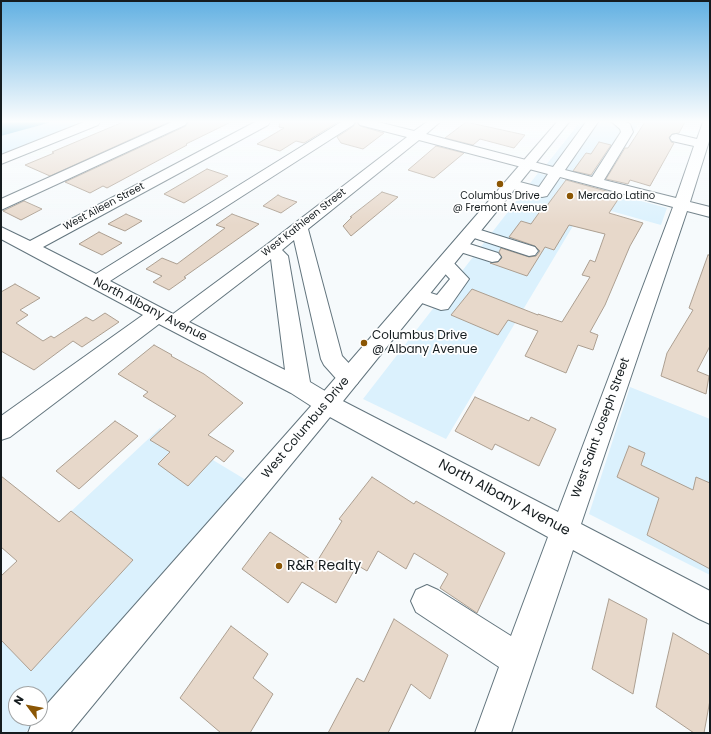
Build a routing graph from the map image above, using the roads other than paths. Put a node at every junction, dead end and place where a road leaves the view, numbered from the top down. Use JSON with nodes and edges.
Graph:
{"nodes":[{"id":1,"x":107,"y":156,"type":"edge"},
{"id":2,"x":200,"y":156,"type":"edge"},
{"id":3,"x":295,"y":156,"type":"edge"},
{"id":4,"x":390,"y":156,"type":"edge"},
{"id":5,"x":497,"y":156,"type":"edge"},
{"id":6,"x":537,"y":156,"type":"edge"},
{"id":7,"x":560,"y":156,"type":"edge"},
{"id":8,"x":612,"y":156,"type":"edge"},
{"id":9,"x":697,"y":156,"type":"edge"},
{"id":10,"x":528,"y":164,"type":"junction"},
{"id":11,"x":557,"y":172,"type":"junction"},
{"id":12,"x":596,"y":182,"type":"junction"},
{"id":13,"x":512,"y":184,"type":"junction"},
{"id":14,"x":1,"y":205,"type":"edge"},
{"id":15,"x":681,"y":205,"type":"junction"},
{"id":16,"x":710,"y":212,"type":"edge"},
{"id":17,"x":299,"y":227,"type":"junction"},
{"id":18,"x":1,"y":232,"type":"edge"},
{"id":19,"x":466,"y":239,"type":"junction"},
{"id":20,"x":29,"y":248,"type":"junction"},
{"id":21,"x":271,"y":250,"type":"junction"},
{"id":22,"x":529,"y":251,"type":"dead end"},
{"id":23,"x":492,"y":257,"type":"dead end"},
{"id":24,"x":96,"y":282,"type":"junction"},
{"id":25,"x":166,"y":319,"type":"junction"},
{"id":26,"x":349,"y":378,"type":"junction"},
{"id":27,"x":299,"y":387,"type":"junction"},
{"id":28,"x":327,"y":404,"type":"junction"},
{"id":29,"x":1,"y":430,"type":"edge"},
{"id":30,"x":565,"y":530,"type":"junction"},
{"id":31,"x":427,"y":601,"type":"dead end"},
{"id":32,"x":710,"y":608,"type":"edge"},
{"id":33,"x":519,"y":660,"type":"junction"},
{"id":34,"x":46,"y":733,"type":"edge"},
{"id":35,"x":493,"y":733,"type":"edge"}],
"edges":[{"from":1,"to":14,"type":"street"},
{"from":2,"to":20,"type":"street","name":"West Aileen Street"},
{"from":3,"to":24,"type":"street"},
{"from":4,"to":17,"type":"street","name":"West Kathleen Street"},
{"from":5,"to":10,"type":"street"},
{"from":6,"to":10,"type":"street","name":"West Columbus Drive"},
{"from":7,"to":11,"type":"street"},
{"from":8,"to":12,"type":"street"},
{"from":9,"to":15,"type":"street","name":"West Saint Joseph Street"},
{"from":10,"to":11,"type":"street"},
{"from":10,"to":13,"type":"street","name":"West Columbus Drive"},
{"from":11,"to":12,"type":"street"},
{"from":11,"to":13,"type":"street"},
{"from":12,"to":15,"type":"street"},
{"from":13,"to":19,"type":"street","name":"West Columbus Drive"},
{"from":15,"to":16,"type":"street"},
{"from":15,"to":30,"type":"street","name":"West Saint Joseph Street"},
{"from":17,"to":21,"type":"street","name":"West Kathleen Street"},
{"from":17,"to":26,"type":"street"},
{"from":18,"to":20,"type":"street","name":"North Albany Avenue"},
{"from":19,"to":22,"type":"street"},
{"from":19,"to":23,"type":"street"},
{"from":19,"to":26,"type":"street","name":"West Columbus Drive"},
{"from":20,"to":24,"type":"street","name":"North Albany Avenue"},
{"from":21,"to":25,"type":"street","name":"West Kathleen Street"},
{"from":21,"to":27,"type":"street"},
{"from":24,"to":25,"type":"street","name":"North Albany Avenue"},
{"from":25,"to":27,"type":"street","name":"North Albany Avenue"},
{"from":25,"to":29,"type":"street","name":"West Kathleen Street"},
{"from":26,"to":28,"type":"street","name":"West Columbus Drive"},
{"from":27,"to":28,"type":"street","name":"North Albany Avenue"},
{"from":28,"to":30,"type":"street","name":"North Albany Avenue"},
{"from":28,"to":34,"type":"street","name":"West Columbus Drive"},
{"from":30,"to":32,"type":"street","name":"North Albany Avenue"},
{"from":30,"to":33,"type":"street","name":"West Saint Joseph Street"},
{"from":31,"to":33,"type":"street"},
{"from":33,"to":35,"type":"street","name":"West Saint Joseph Street"}]}
